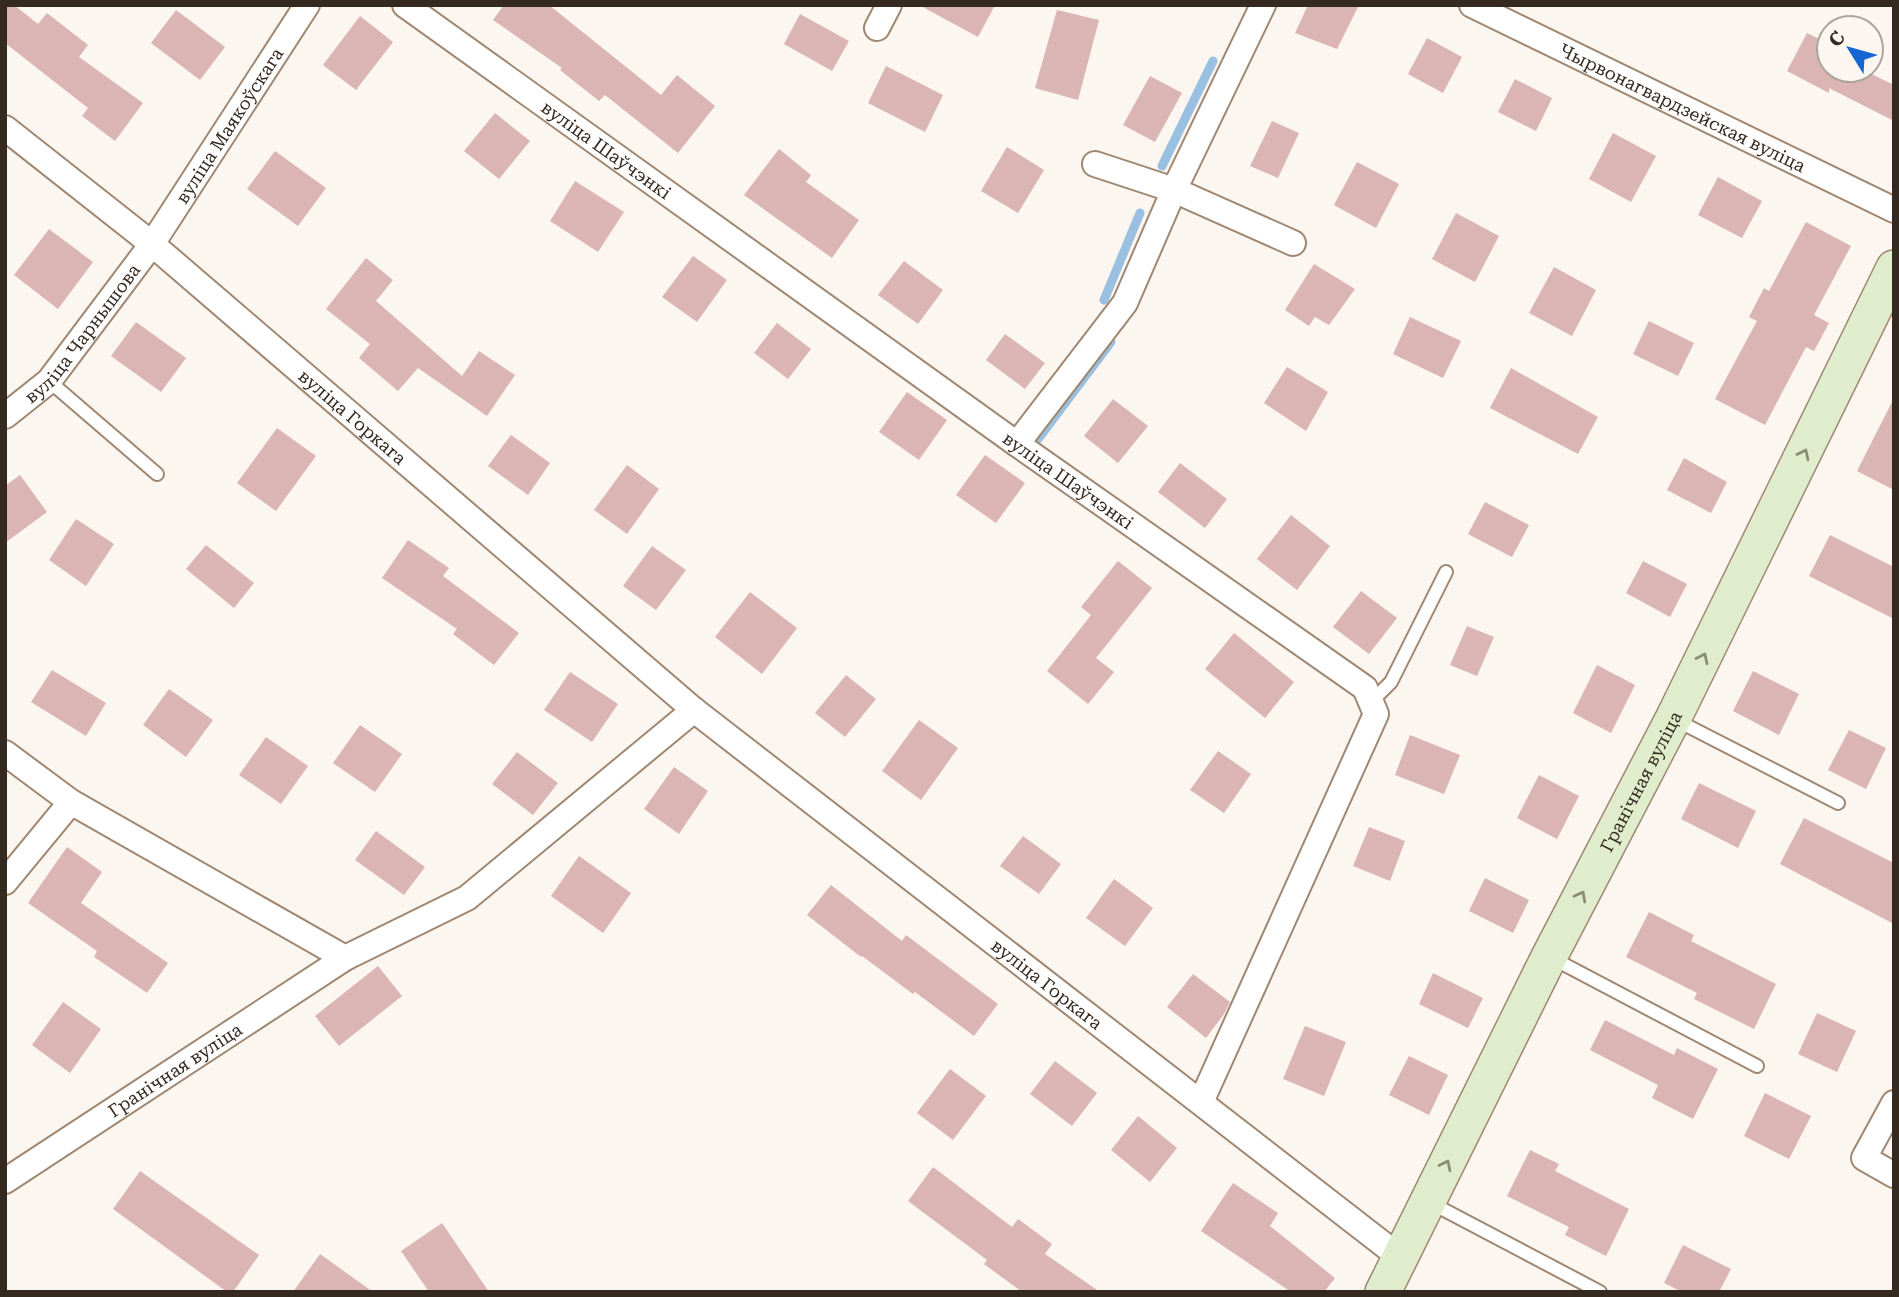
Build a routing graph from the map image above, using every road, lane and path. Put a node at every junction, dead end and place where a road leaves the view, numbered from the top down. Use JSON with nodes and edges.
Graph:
{"nodes":[{"id":1,"x":307,"y":5,"type":"edge"},
{"id":2,"x":405,"y":5,"type":"edge"},
{"id":3,"x":888,"y":5,"type":"edge"},
{"id":4,"x":1263,"y":5,"type":"edge"},
{"id":5,"x":1472,"y":5,"type":"edge"},
{"id":6,"x":877,"y":28,"type":"dead end"},
{"id":7,"x":5,"y":128,"type":"edge"},
{"id":8,"x":1095,"y":164,"type":"dead end"},
{"id":9,"x":1174,"y":190,"type":"junction"},
{"id":10,"x":1894,"y":209,"type":"edge"},
{"id":11,"x":1293,"y":243,"type":"dead end"},
{"id":12,"x":152,"y":244,"type":"junction"},
{"id":13,"x":1894,"y":268,"type":"edge"},
{"id":14,"x":49,"y":381,"type":"junction"},
{"id":15,"x":5,"y":416,"type":"edge"},
{"id":16,"x":1017,"y":444,"type":"junction"},
{"id":17,"x":157,"y":474,"type":"dead end"},
{"id":18,"x":1446,"y":572,"type":"dead end"},
{"id":19,"x":1371,"y":702,"type":"junction"},
{"id":20,"x":694,"y":710,"type":"junction"},
{"id":21,"x":1673,"y":719,"type":"junction"},
{"id":22,"x":5,"y":753,"type":"edge"},
{"id":23,"x":71,"y":803,"type":"junction"},
{"id":24,"x":1838,"y":803,"type":"dead end"},
{"id":25,"x":5,"y":882,"type":"edge"},
{"id":26,"x":1549,"y":957,"type":"junction"},
{"id":27,"x":345,"y":958,"type":"junction"},
{"id":28,"x":1757,"y":1066,"type":"dead end"},
{"id":29,"x":1201,"y":1102,"type":"junction"},
{"id":30,"x":1894,"y":1103,"type":"edge"},
{"id":31,"x":1894,"y":1175,"type":"edge"},
{"id":32,"x":5,"y":1181,"type":"edge"},
{"id":33,"x":1428,"y":1202,"type":"junction"},
{"id":34,"x":1401,"y":1258,"type":"junction"},
{"id":35,"x":1383,"y":1292,"type":"edge"},
{"id":36,"x":1600,"y":1292,"type":"edge"}],
"edges":[{"from":1,"to":12,"type":"street","name":"вуліца Маякоўскага"},
{"from":2,"to":16,"type":"street","name":"вуліца Шаўчэнкі"},
{"from":3,"to":6,"type":"street"},
{"from":4,"to":9,"type":"street"},
{"from":5,"to":10,"type":"street","name":"Чырвонагвардзейская вуліца"},
{"from":7,"to":12,"type":"street","name":"вуліца Горкага"},
{"from":8,"to":9,"type":"street"},
{"from":9,"to":11,"type":"street"},
{"from":9,"to":16,"type":"street"},
{"from":12,"to":14,"type":"street","name":"вуліца Чарнышова"},
{"from":12,"to":20,"type":"street","name":"вуліца Горкага"},
{"from":21,"to":13,"type":"main road","name":"Гранічная вуліца","one_way":true},
{"from":14,"to":15,"type":"street","name":"вуліца Чарнышова"},
{"from":14,"to":17,"type":"lane"},
{"from":16,"to":19,"type":"street","name":"вуліца Шаўчэнкі"},
{"from":18,"to":19,"type":"lane"},
{"from":19,"to":29,"type":"street"},
{"from":20,"to":27,"type":"street"},
{"from":20,"to":29,"type":"street","name":"вуліца Горкага"},
{"from":21,"to":24,"type":"lane"},
{"from":26,"to":21,"type":"main road","name":"Гранічная вуліца","one_way":true},
{"from":22,"to":23,"type":"street"},
{"from":23,"to":25,"type":"street"},
{"from":23,"to":27,"type":"street"},
{"from":26,"to":28,"type":"lane"},
{"from":33,"to":26,"type":"main road","name":"Гранічная вуліца","one_way":true},
{"from":27,"to":32,"type":"street","name":"Гранічная вуліца"},
{"from":29,"to":34,"type":"street","name":"вуліца Горкага"},
{"from":30,"to":31,"type":"street"},
{"from":33,"to":34,"type":"main road","name":"Гранічная вуліца"},
{"from":33,"to":36,"type":"lane"},
{"from":34,"to":35,"type":"main road","name":"Гранічная вуліца"}]}
